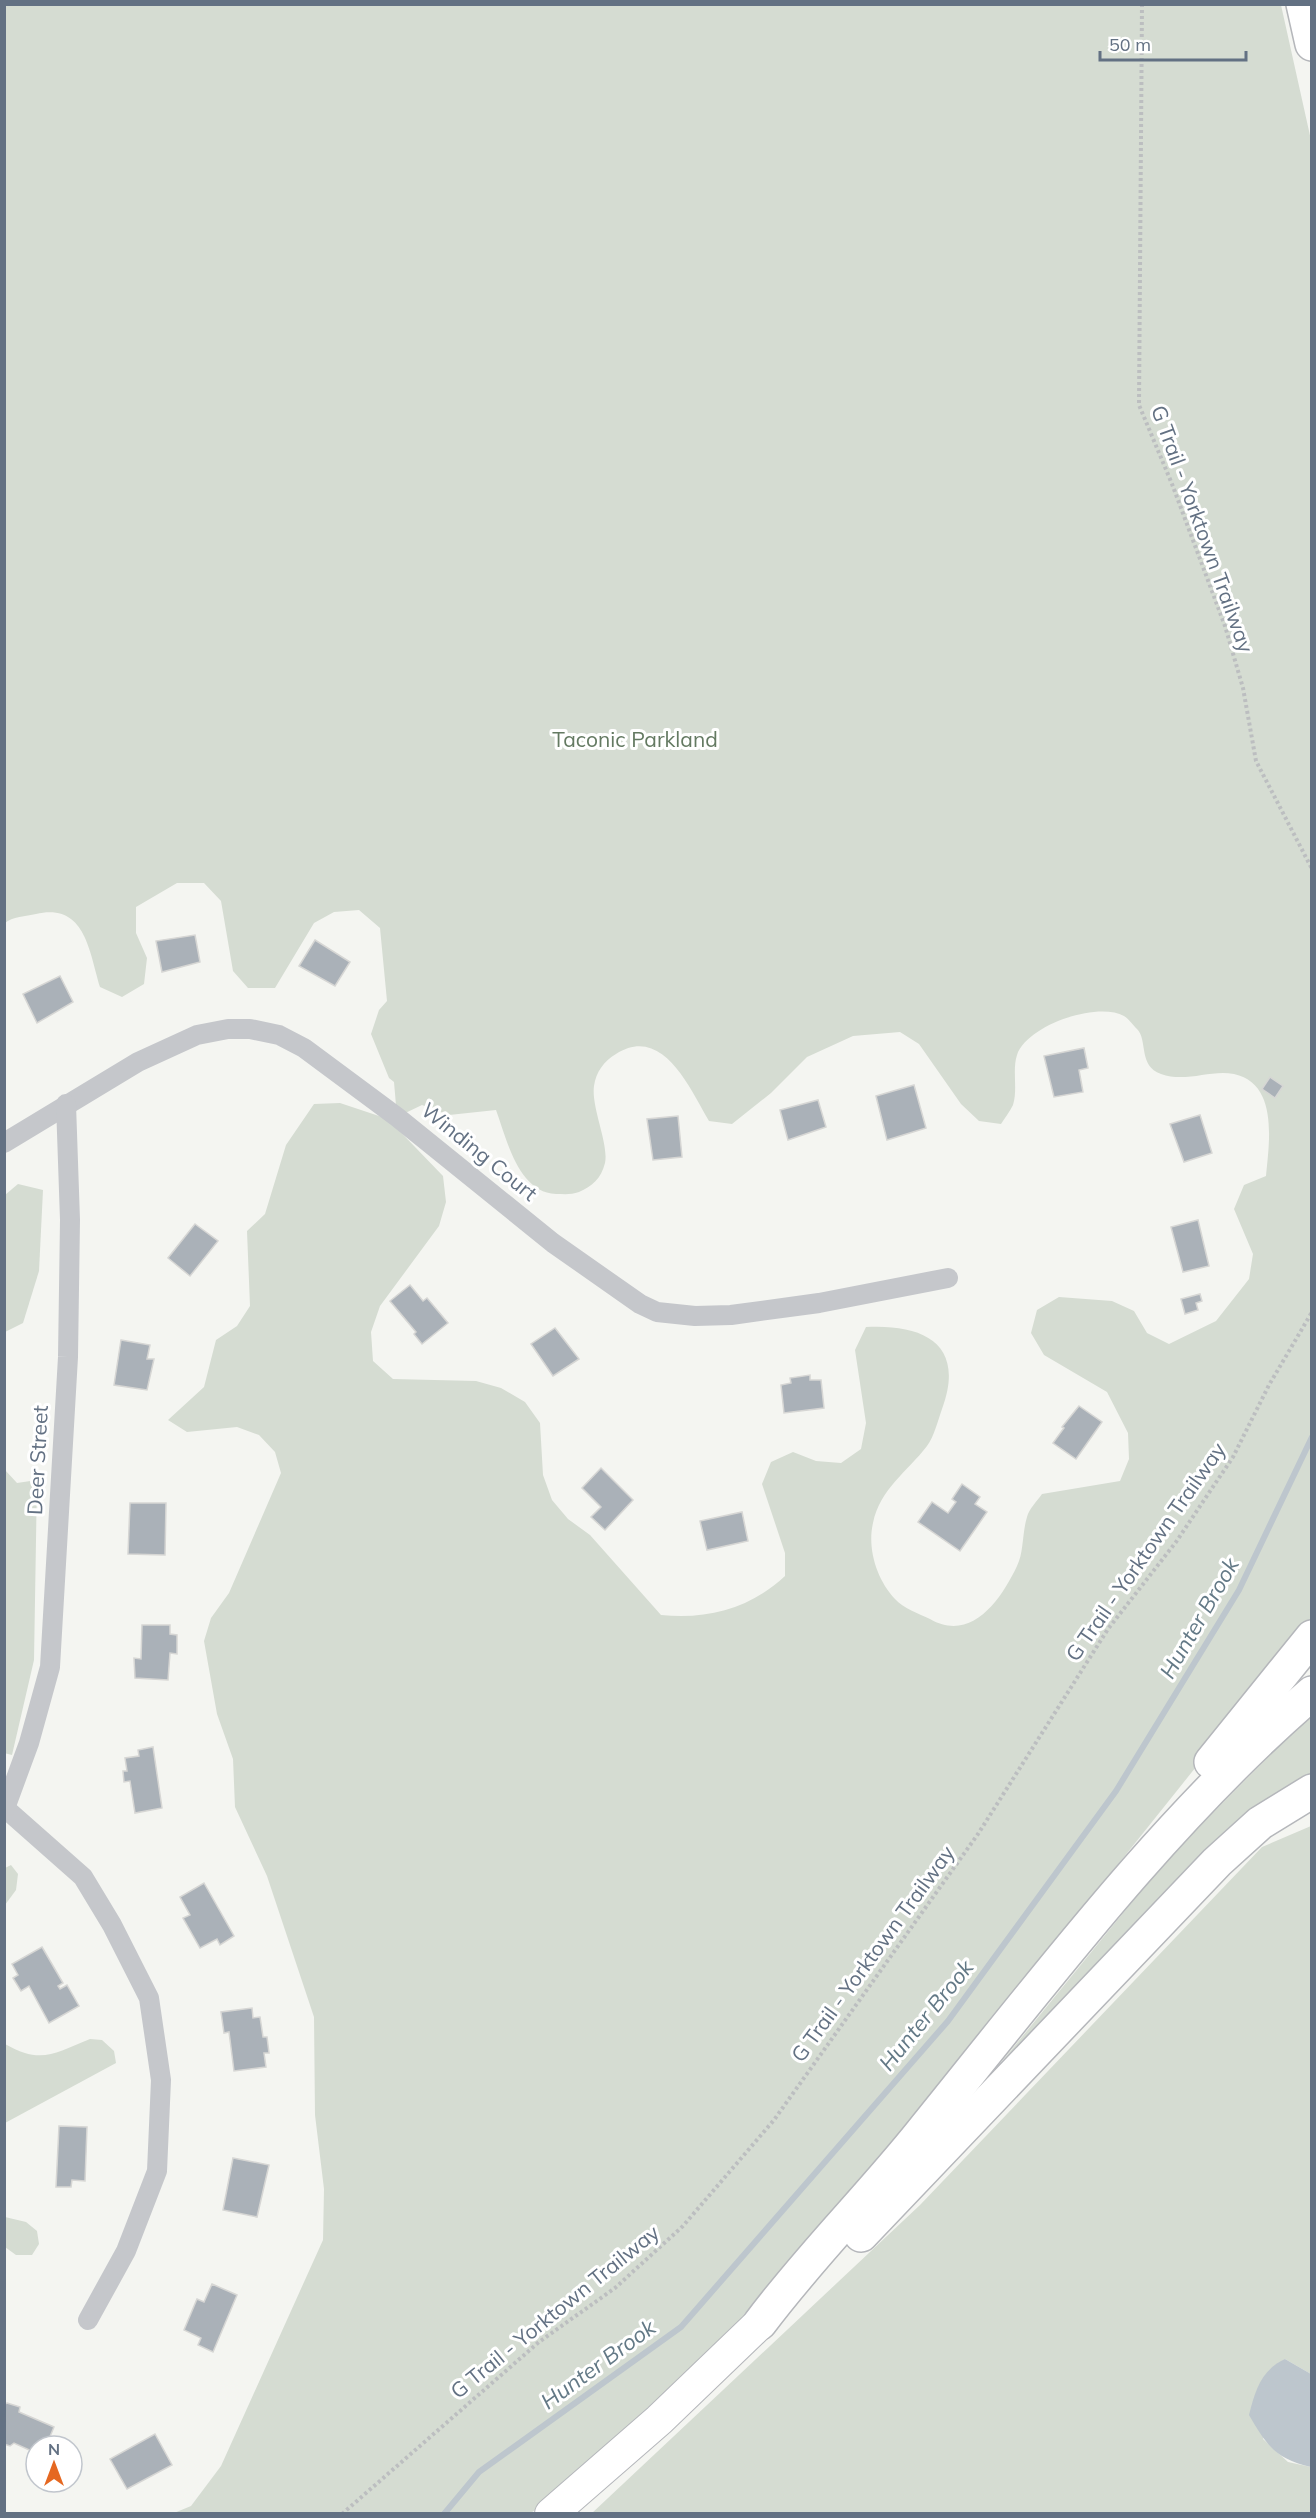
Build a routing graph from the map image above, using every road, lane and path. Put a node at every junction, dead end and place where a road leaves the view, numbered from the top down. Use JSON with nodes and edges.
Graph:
{"nodes":[{"id":1,"x":1142,"y":4,"type":"edge"},
{"id":2,"x":1303,"y":4,"type":"edge"},
{"id":3,"x":1311,"y":44,"type":"edge"},
{"id":4,"x":1311,"y":869,"type":"edge"},
{"id":5,"x":66,"y":1104,"type":"junction"},
{"id":6,"x":4,"y":1143,"type":"edge"},
{"id":7,"x":948,"y":1278,"type":"dead end"},
{"id":8,"x":1311,"y":1312,"type":"edge"},
{"id":9,"x":1311,"y":1636,"type":"edge"},
{"id":10,"x":1311,"y":1692,"type":"edge"},
{"id":11,"x":1311,"y":1791,"type":"edge"},
{"id":12,"x":5,"y":1810,"type":"edge"},
{"id":13,"x":1054,"y":1966,"type":"junction"},
{"id":14,"x":88,"y":2320,"type":"dead end"},
{"id":15,"x":760,"y":2323,"type":"junction"},
{"id":16,"x":342,"y":2514,"type":"edge"},
{"id":17,"x":551,"y":2514,"type":"edge"}],
"edges":[{"from":1,"to":4,"type":"path","name":"G Trail - Yorktown Trailway"},
{"from":2,"to":3,"type":"highway"},
{"from":5,"to":6,"type":"street","name":"Winding Court"},
{"from":5,"to":7,"type":"street","name":"Winding Court"},
{"from":5,"to":12,"type":"street","name":"Deer Street"},
{"from":8,"to":16,"type":"path","name":"G Trail - Yorktown Trailway"},
{"from":9,"to":13,"type":"highway"},
{"from":10,"to":13,"type":"highway"},
{"from":11,"to":15,"type":"highway"},
{"from":12,"to":14,"type":"street"},
{"from":13,"to":15,"type":"highway"},
{"from":15,"to":17,"type":"highway"}]}
